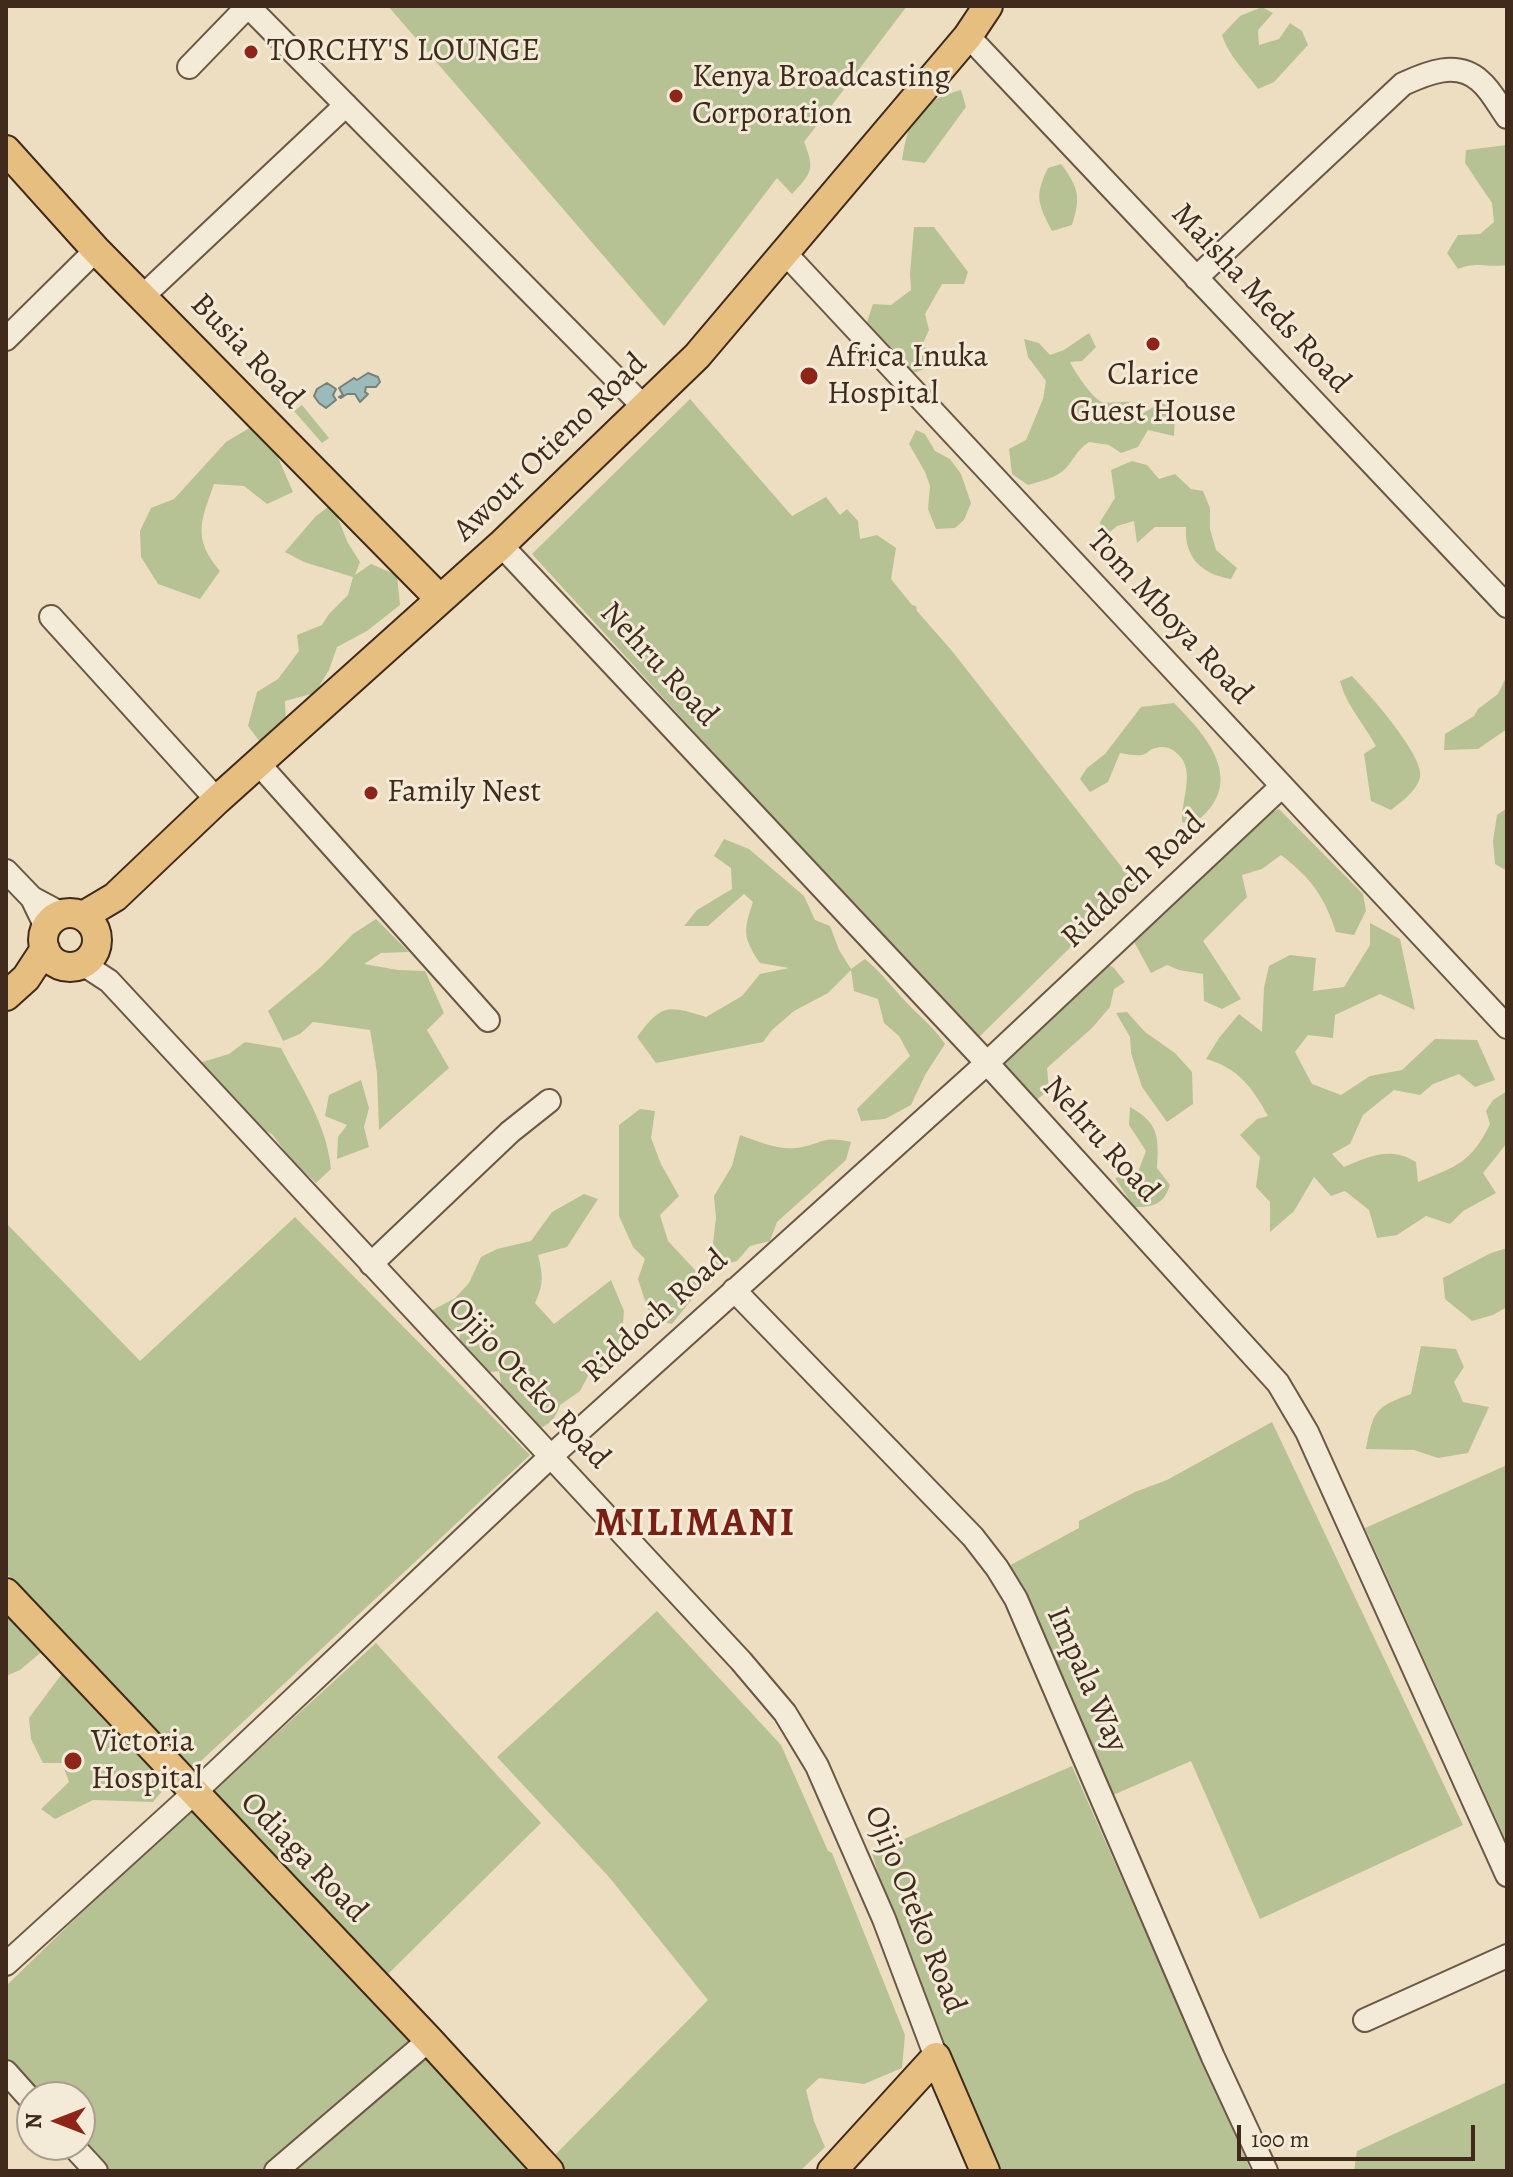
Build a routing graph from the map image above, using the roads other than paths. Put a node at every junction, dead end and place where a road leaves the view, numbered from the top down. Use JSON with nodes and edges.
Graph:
{"nodes":[{"id":1,"x":248,"y":6,"type":"edge"},
{"id":2,"x":988,"y":6,"type":"edge"},
{"id":3,"x":968,"y":36,"type":"junction"},
{"id":4,"x":189,"y":67,"type":"dead end"},
{"id":5,"x":346,"y":105,"type":"junction"},
{"id":6,"x":1507,"y":117,"type":"edge"},
{"id":7,"x":6,"y":150,"type":"edge"},
{"id":8,"x":96,"y":250,"type":"junction"},
{"id":9,"x":785,"y":253,"type":"junction"},
{"id":10,"x":1196,"y":278,"type":"junction"},
{"id":11,"x":143,"y":296,"type":"junction"},
{"id":12,"x":6,"y":339,"type":"edge"},
{"id":13,"x":644,"y":407,"type":"junction"},
{"id":14,"x":501,"y":545,"type":"junction"},
{"id":15,"x":440,"y":599,"type":"junction"},
{"id":16,"x":1507,"y":606,"type":"edge"},
{"id":17,"x":51,"y":617,"type":"dead end"},
{"id":18,"x":258,"y":763,"type":"junction"},
{"id":19,"x":1282,"y":786,"type":"junction"},
{"id":20,"x":217,"y":800,"type":"junction"},
{"id":21,"x":6,"y":871,"type":"edge"},
{"id":22,"x":71,"y":939,"type":"junction"},
{"id":23,"x":16,"y":987,"type":"edge"},
{"id":24,"x":488,"y":1020,"type":"dead end"},
{"id":25,"x":1507,"y":1027,"type":"edge"},
{"id":26,"x":987,"y":1063,"type":"junction"},
{"id":27,"x":549,"y":1101,"type":"dead end"},
{"id":28,"x":371,"y":1264,"type":"junction"},
{"id":29,"x":734,"y":1290,"type":"junction"},
{"id":30,"x":549,"y":1458,"type":"junction"},
{"id":31,"x":6,"y":1593,"type":"edge"},
{"id":32,"x":194,"y":1793,"type":"junction"},
{"id":33,"x":1507,"y":1875,"type":"edge"},
{"id":34,"x":1507,"y":1956,"type":"edge"},
{"id":35,"x":6,"y":1964,"type":"edge"},
{"id":36,"x":1365,"y":2020,"type":"dead end"},
{"id":37,"x":429,"y":2040,"type":"junction"},
{"id":38,"x":936,"y":2057,"type":"junction"},
{"id":39,"x":276,"y":2171,"type":"edge"},
{"id":40,"x":549,"y":2171,"type":"edge"},
{"id":41,"x":832,"y":2171,"type":"edge"},
{"id":42,"x":985,"y":2171,"type":"edge"},
{"id":43,"x":1266,"y":2171,"type":"edge"}],
"edges":[{"from":1,"to":4,"type":"street"},
{"from":1,"to":5,"type":"street"},
{"from":2,"to":3,"type":"main road","name":"Awour Otieno Road"},
{"from":3,"to":9,"type":"main road","name":"Awour Otieno Road"},
{"from":3,"to":10,"type":"street","name":"Maisha Meds Road"},
{"from":5,"to":11,"type":"street"},
{"from":5,"to":13,"type":"street"},
{"from":6,"to":10,"type":"street"},
{"from":7,"to":8,"type":"main road","name":"Busia Road"},
{"from":8,"to":11,"type":"main road","name":"Busia Road"},
{"from":8,"to":12,"type":"street"},
{"from":9,"to":13,"type":"main road","name":"Awour Otieno Road"},
{"from":9,"to":19,"type":"street","name":"Tom Mboya Road"},
{"from":10,"to":16,"type":"street","name":"Maisha Meds Road"},
{"from":11,"to":15,"type":"main road","name":"Busia Road"},
{"from":13,"to":14,"type":"main road","name":"Awour Otieno Road"},
{"from":14,"to":15,"type":"main road","name":"Awour Otieno Road"},
{"from":14,"to":26,"type":"street","name":"Nehru Road"},
{"from":15,"to":18,"type":"main road","name":"Awour Otieno Road"},
{"from":17,"to":20,"type":"street"},
{"from":18,"to":20,"type":"main road","name":"Awour Otieno Road"},
{"from":18,"to":24,"type":"street"},
{"from":19,"to":25,"type":"street","name":"Tom Mboya Road"},
{"from":19,"to":26,"type":"street","name":"Riddoch Road"},
{"from":20,"to":22,"type":"main road","name":"Awour Otieno Road"},
{"from":21,"to":22,"type":"street","name":"Ojijo Oteko Road"},
{"from":22,"to":23,"type":"main road","name":"Awour Otieno Road"},
{"from":22,"to":28,"type":"street","name":"Ojijo Oteko Road"},
{"from":26,"to":29,"type":"street","name":"Riddoch Road"},
{"from":26,"to":33,"type":"street","name":"Nehru Road"},
{"from":27,"to":28,"type":"street"},
{"from":28,"to":30,"type":"street","name":"Ojijo Oteko Road"},
{"from":29,"to":30,"type":"street","name":"Riddoch Road"},
{"from":29,"to":43,"type":"street","name":"Impala Way"},
{"from":30,"to":32,"type":"street","name":"Riddoch Road"},
{"from":30,"to":38,"type":"street","name":"Ojijo Oteko Road"},
{"from":31,"to":32,"type":"main road","name":"Odiaga Road"},
{"from":32,"to":35,"type":"street","name":"Riddoch Road"},
{"from":32,"to":37,"type":"main road","name":"Odiaga Road"},
{"from":34,"to":36,"type":"street"},
{"from":37,"to":39,"type":"street"},
{"from":37,"to":40,"type":"main road","name":"Odiaga Road"},
{"from":38,"to":41,"type":"main road"},
{"from":38,"to":42,"type":"main road","name":"Ojijo Oteko Road"}]}
